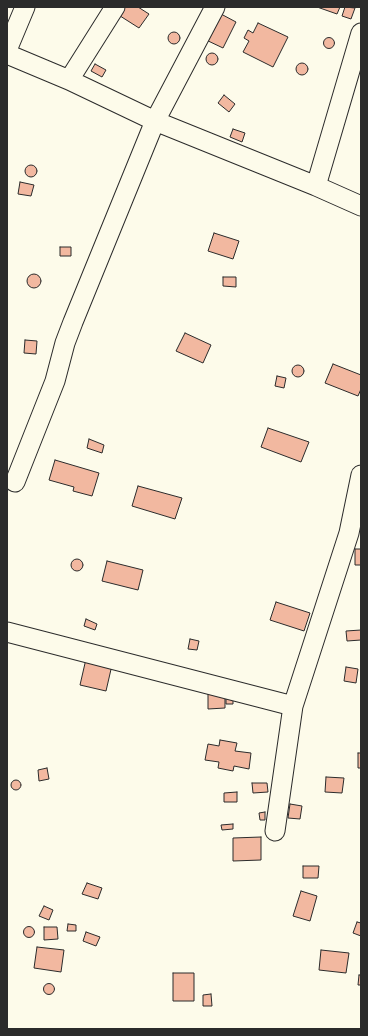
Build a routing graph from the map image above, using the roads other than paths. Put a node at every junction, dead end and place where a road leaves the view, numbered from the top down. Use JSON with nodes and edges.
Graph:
{"nodes":[{"id":1,"x":25,"y":7,"type":"edge"},
{"id":2,"x":114,"y":7,"type":"edge"},
{"id":3,"x":215,"y":7,"type":"edge"},
{"id":4,"x":361,"y":33,"type":"edge"},
{"id":5,"x":7,"y":50,"type":"edge"},
{"id":6,"x":7,"y":54,"type":"edge"},
{"id":7,"x":69,"y":80,"type":"junction"},
{"id":8,"x":155,"y":121,"type":"junction"},
{"id":9,"x":316,"y":186,"type":"junction"},
{"id":10,"x":361,"y":206,"type":"edge"},
{"id":11,"x":361,"y":475,"type":"edge"},
{"id":12,"x":15,"y":482,"type":"dead end"},
{"id":13,"x":7,"y":632,"type":"edge"},
{"id":14,"x":292,"y":706,"type":"junction"},
{"id":15,"x":275,"y":831,"type":"dead end"}],
"edges":[{"from":1,"to":5,"type":"street"},
{"from":2,"to":7,"type":"street"},
{"from":3,"to":8,"type":"street"},
{"from":4,"to":9,"type":"street"},
{"from":6,"to":7,"type":"street"},
{"from":7,"to":8,"type":"street"},
{"from":8,"to":9,"type":"street"},
{"from":8,"to":12,"type":"street"},
{"from":9,"to":10,"type":"street"},
{"from":11,"to":14,"type":"street"},
{"from":13,"to":14,"type":"street"},
{"from":14,"to":15,"type":"street"}]}
